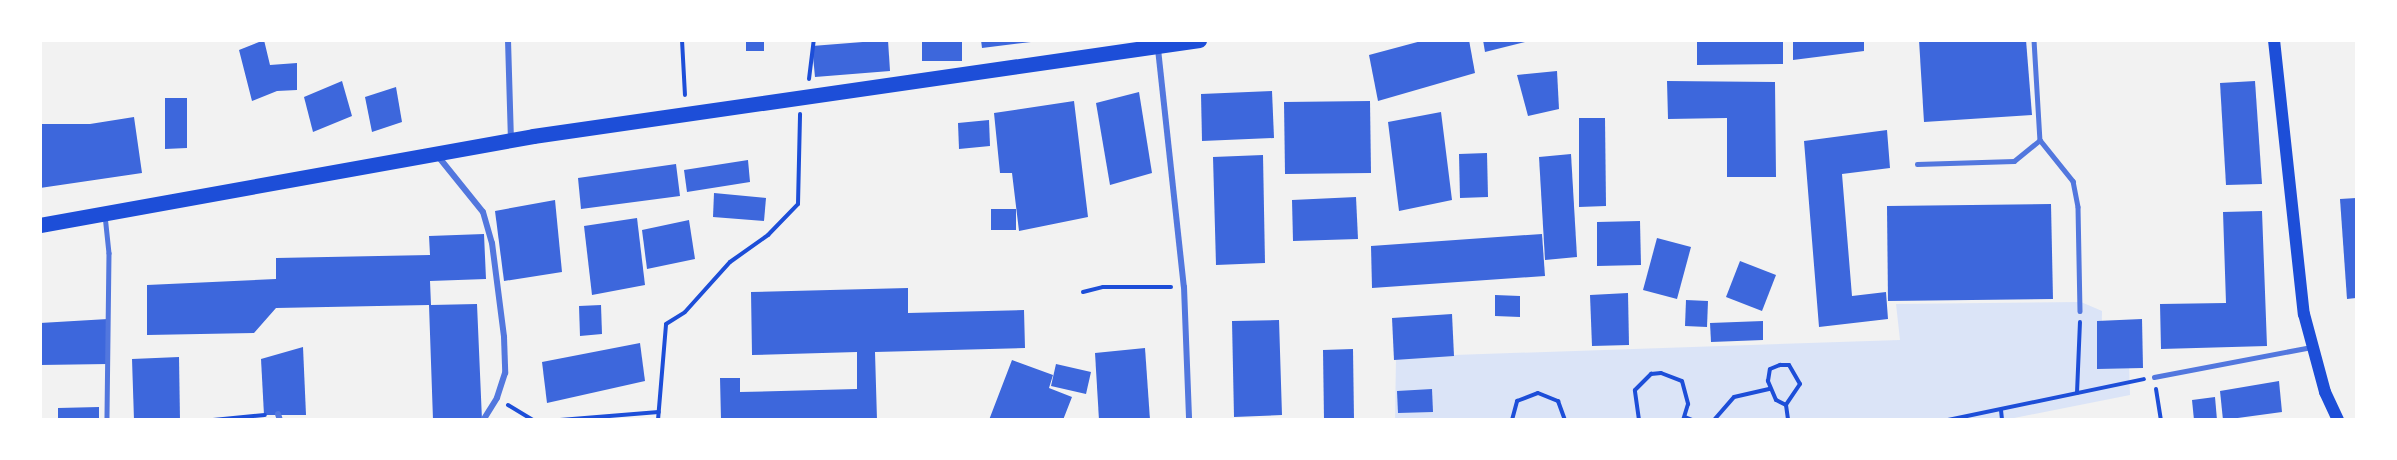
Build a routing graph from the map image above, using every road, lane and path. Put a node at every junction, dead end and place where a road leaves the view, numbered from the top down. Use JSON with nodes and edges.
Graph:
{"nodes":[{"id":1,"x":508,"y":40,"type":"edge"},
{"id":2,"x":682,"y":40,"type":"edge"},
{"id":3,"x":814,"y":40,"type":"edge"},
{"id":4,"x":1199,"y":40,"type":"edge"},
{"id":5,"x":2034,"y":40,"type":"edge"},
{"id":6,"x":2274,"y":40,"type":"edge"},
{"id":7,"x":1177,"y":42,"type":"edge"},
{"id":8,"x":1158,"y":50,"type":"junction"},
{"id":9,"x":804,"y":98,"type":"junction"},
{"id":10,"x":686,"y":114,"type":"junction"},
{"id":11,"x":511,"y":140,"type":"junction"},
{"id":12,"x":2040,"y":140,"type":"junction"},
{"id":13,"x":437,"y":155,"type":"junction"},
{"id":14,"x":1917,"y":164,"type":"dead end"},
{"id":15,"x":105,"y":214,"type":"junction"},
{"id":16,"x":40,"y":225,"type":"edge"},
{"id":17,"x":1184,"y":287,"type":"junction"},
{"id":18,"x":1083,"y":291,"type":"dead end"},
{"id":19,"x":2080,"y":311,"type":"joint"},
{"id":20,"x":2312,"y":347,"type":"junction"},
{"id":21,"x":2154,"y":377,"type":"junction"},
{"id":22,"x":1770,"y":389,"type":"junction"},
{"id":23,"x":2077,"y":393,"type":"junction"},
{"id":24,"x":497,"y":398,"type":"junction"},
{"id":25,"x":1786,"y":405,"type":"junction"},
{"id":26,"x":2001,"y":410,"type":"junction"},
{"id":27,"x":659,"y":412,"type":"junction"},
{"id":28,"x":279,"y":417,"type":"edge"},
{"id":29,"x":1684,"y":418,"type":"edge"},
{"id":30,"x":107,"y":420,"type":"edge"},
{"id":31,"x":213,"y":420,"type":"edge"},
{"id":32,"x":483,"y":420,"type":"edge"},
{"id":33,"x":533,"y":420,"type":"edge"},
{"id":34,"x":560,"y":420,"type":"edge"},
{"id":35,"x":658,"y":420,"type":"edge"},
{"id":36,"x":1189,"y":420,"type":"edge"},
{"id":37,"x":1512,"y":420,"type":"edge"},
{"id":38,"x":1565,"y":420,"type":"edge"},
{"id":39,"x":1640,"y":420,"type":"edge"},
{"id":40,"x":1692,"y":420,"type":"edge"},
{"id":41,"x":1714,"y":420,"type":"edge"},
{"id":42,"x":1788,"y":420,"type":"edge"},
{"id":43,"x":1948,"y":420,"type":"edge"},
{"id":44,"x":2002,"y":420,"type":"edge"},
{"id":45,"x":2161,"y":420,"type":"edge"},
{"id":46,"x":2338,"y":420,"type":"edge"}],
"edges":[{"from":1,"to":11,"type":"street"},
{"from":2,"to":10,"type":"path"},
{"from":3,"to":9,"type":"path"},
{"from":4,"to":7,"type":"main road"},
{"from":5,"to":12,"type":"lane"},
{"from":6,"to":20,"type":"main road"},
{"from":7,"to":8,"type":"main road"},
{"from":8,"to":9,"type":"main road"},
{"from":8,"to":17,"type":"street"},
{"from":9,"to":10,"type":"main road"},
{"from":9,"to":27,"type":"path"},
{"from":10,"to":11,"type":"main road"},
{"from":11,"to":13,"type":"main road"},
{"from":12,"to":14,"type":"lane"},
{"from":12,"to":19,"type":"lane"},
{"from":13,"to":15,"type":"main road"},
{"from":13,"to":24,"type":"street"},
{"from":15,"to":16,"type":"main road"},
{"from":15,"to":30,"type":"lane"},
{"from":17,"to":18,"type":"path"},
{"from":17,"to":36,"type":"street"},
{"from":19,"to":23,"type":"path"},
{"from":20,"to":21,"type":"lane"},
{"from":20,"to":46,"type":"main road"},
{"from":21,"to":23,"type":"path"},
{"from":21,"to":45,"type":"path"},
{"from":22,"to":25,"type":"path"},
{"from":22,"to":25,"type":"path"},
{"from":22,"to":41,"type":"path"},
{"from":23,"to":26,"type":"path"},
{"from":24,"to":32,"type":"street"},
{"from":24,"to":33,"type":"path"},
{"from":25,"to":42,"type":"path"},
{"from":26,"to":43,"type":"path"},
{"from":26,"to":44,"type":"path"},
{"from":27,"to":34,"type":"path"},
{"from":27,"to":35,"type":"path"},
{"from":28,"to":31,"type":"path"},
{"from":29,"to":39,"type":"path"},
{"from":29,"to":40,"type":"path"},
{"from":37,"to":38,"type":"path"}]}
